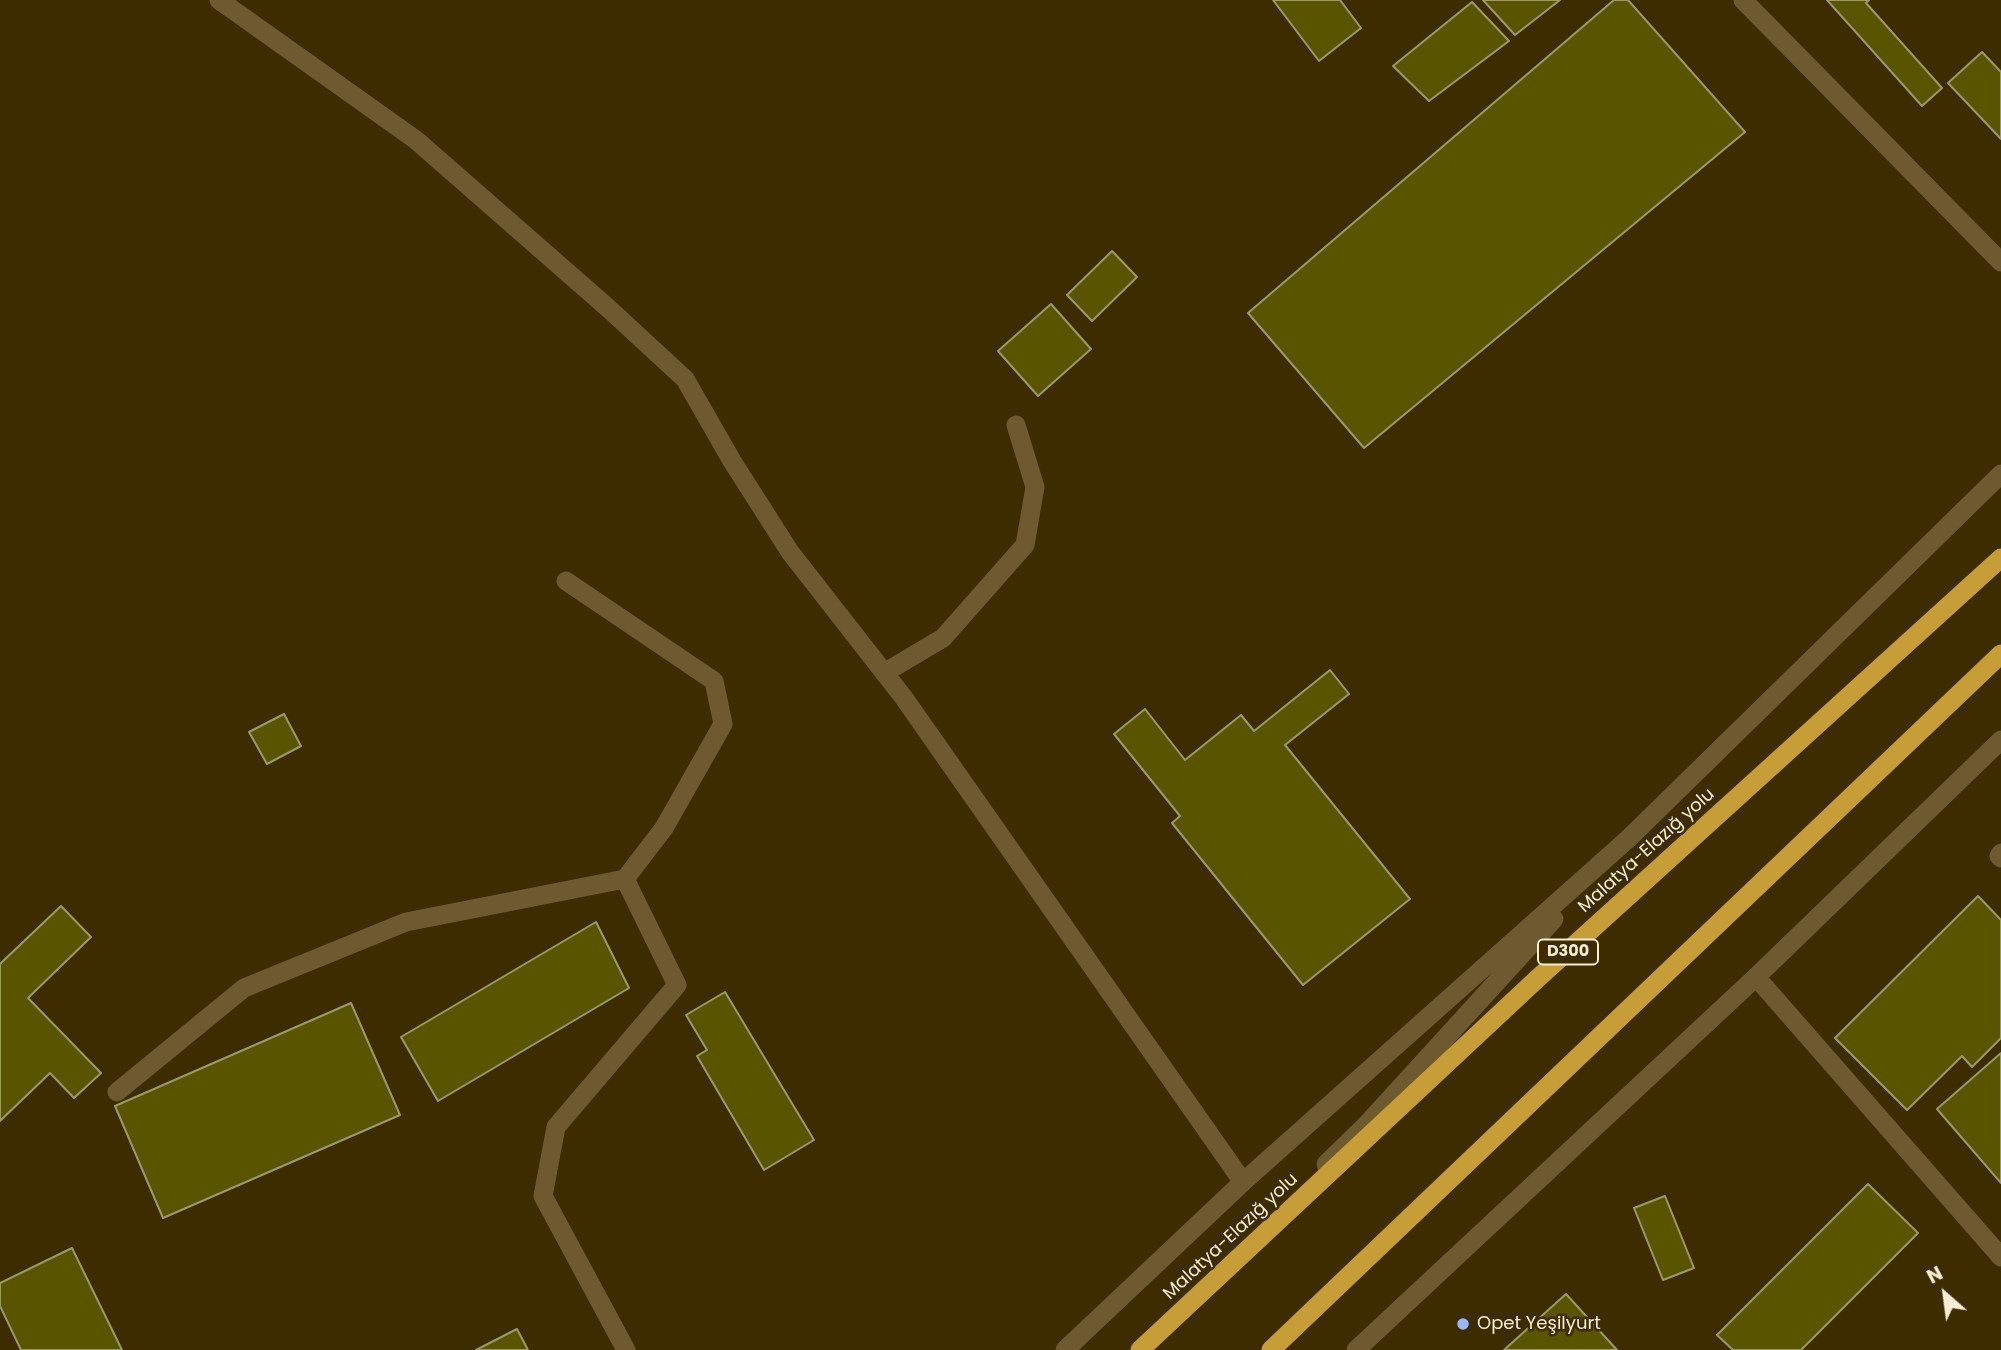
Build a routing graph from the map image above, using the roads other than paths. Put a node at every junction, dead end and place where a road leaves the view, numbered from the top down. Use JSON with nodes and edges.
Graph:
{"nodes":[{"id":1,"x":219,"y":0,"type":"edge"},
{"id":2,"x":1752,"y":3,"type":"edge"},
{"id":3,"x":2001,"y":262,"type":"edge"},
{"id":4,"x":1016,"y":425,"type":"dead end"},
{"id":5,"x":2001,"y":474,"type":"edge"},
{"id":6,"x":2001,"y":558,"type":"edge"},
{"id":7,"x":566,"y":581,"type":"dead end"},
{"id":8,"x":2001,"y":654,"type":"edge"},
{"id":9,"x":884,"y":673,"type":"junction"},
{"id":10,"x":2001,"y":740,"type":"edge"},
{"id":11,"x":1628,"y":839,"type":"junction"},
{"id":12,"x":625,"y":879,"type":"junction"},
{"id":13,"x":1756,"y":976,"type":"junction"},
{"id":14,"x":117,"y":1092,"type":"dead end"},
{"id":15,"x":1243,"y":1182,"type":"junction"},
{"id":16,"x":2001,"y":1256,"type":"edge"},
{"id":17,"x":626,"y":1350,"type":"edge"},
{"id":18,"x":1065,"y":1350,"type":"edge"},
{"id":19,"x":1139,"y":1350,"type":"edge"},
{"id":20,"x":1272,"y":1350,"type":"edge"},
{"id":21,"x":1356,"y":1350,"type":"edge"}],
"edges":[{"from":1,"to":9,"type":"street"},
{"from":2,"to":3,"type":"street"},
{"from":4,"to":9,"type":"street"},
{"from":5,"to":11,"type":"street"},
{"from":6,"to":19,"type":"highway","name":"Malatya-Elazığ yolu","number":"D300"},
{"from":7,"to":12,"type":"street"},
{"from":8,"to":20,"type":"highway"},
{"from":9,"to":15,"type":"street"},
{"from":10,"to":13,"type":"street"},
{"from":11,"to":15,"type":"street"},
{"from":11,"to":19,"type":"street"},
{"from":12,"to":14,"type":"street"},
{"from":12,"to":17,"type":"street"},
{"from":13,"to":16,"type":"street"},
{"from":13,"to":21,"type":"street"},
{"from":15,"to":18,"type":"street"}]}
